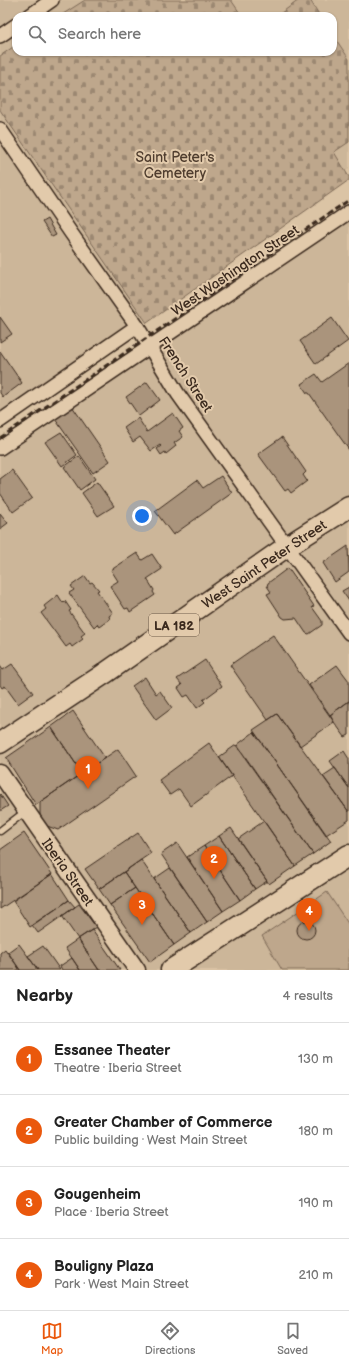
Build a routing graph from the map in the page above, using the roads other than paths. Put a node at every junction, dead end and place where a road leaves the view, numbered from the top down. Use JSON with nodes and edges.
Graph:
{"nodes":[{"id":1,"x":52,"y":0,"type":"edge"},
{"id":2,"x":35,"y":12,"type":"edge"},
{"id":3,"x":12,"y":28,"type":"edge"},
{"id":4,"x":0,"y":36,"type":"edge"},
{"id":5,"x":0,"y":128,"type":"edge"},
{"id":6,"x":349,"y":212,"type":"edge"},
{"id":7,"x":137,"y":326,"type":"junction"},
{"id":8,"x":150,"y":347,"type":"junction"},
{"id":9,"x":0,"y":421,"type":"edge"},
{"id":10,"x":0,"y":448,"type":"edge"},
{"id":11,"x":349,"y":507,"type":"edge"},
{"id":12,"x":286,"y":547,"type":"junction"},
{"id":13,"x":349,"y":633,"type":"edge"},
{"id":14,"x":0,"y":743,"type":"edge"},
{"id":15,"x":0,"y":773,"type":"edge"},
{"id":16,"x":26,"y":811,"type":"junction"},
{"id":17,"x":0,"y":831,"type":"edge"},
{"id":18,"x":348,"y":859,"type":"edge"},
{"id":19,"x":137,"y":970,"type":"edge"},
{"id":20,"x":171,"y":970,"type":"edge"}],
"edges":[{"from":1,"to":2,"type":"street"},
{"from":3,"to":4,"type":"street"},
{"from":5,"to":7,"type":"street","name":"French Street"},
{"from":6,"to":8,"type":"street","name":"West Washington Street"},
{"from":7,"to":8,"type":"street","name":"French Street"},
{"from":7,"to":9,"type":"street"},
{"from":8,"to":10,"type":"street","name":"West Washington Street"},
{"from":8,"to":12,"type":"street","name":"French Street"},
{"from":11,"to":12,"type":"main road","name":"West Saint Peter Street","number":"LA 182"},
{"from":12,"to":13,"type":"street","name":"French Street"},
{"from":12,"to":14,"type":"main road","name":"West Saint Peter Street","number":"LA 182"},
{"from":15,"to":16,"type":"street","name":"Iberia Street"},
{"from":16,"to":17,"type":"lane"},
{"from":16,"to":19,"type":"street","name":"Iberia Street"},
{"from":18,"to":20,"type":"main road"}]}
